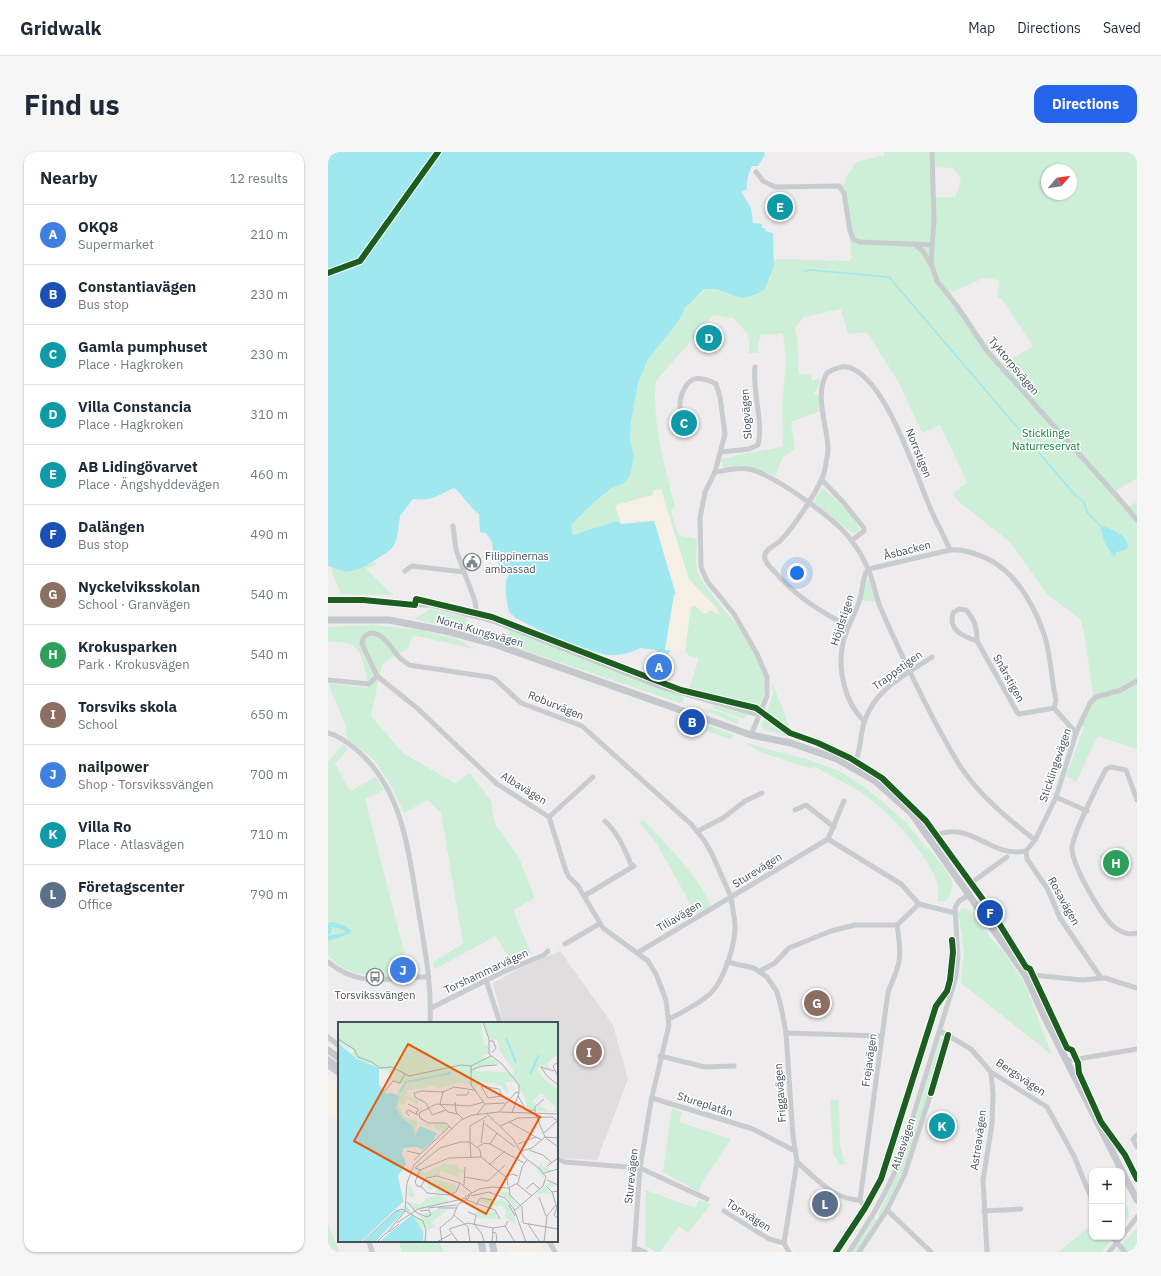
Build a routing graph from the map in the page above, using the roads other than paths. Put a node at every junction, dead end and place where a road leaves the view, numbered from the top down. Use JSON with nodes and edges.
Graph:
{"nodes":[{"id":1,"x":932,"y":152,"type":"edge"},
{"id":2,"x":756,"y":172,"type":"dead end"},
{"id":3,"x":914,"y":244,"type":"junction"},
{"id":4,"x":932,"y":245,"type":"junction"},
{"id":5,"x":931,"y":263,"type":"junction"},
{"id":6,"x":755,"y":366,"type":"dead end"},
{"id":7,"x":682,"y":412,"type":"dead end"},
{"id":8,"x":721,"y":452,"type":"junction"},
{"id":9,"x":715,"y":472,"type":"junction"},
{"id":10,"x":822,"y":480,"type":"junction"},
{"id":11,"x":807,"y":503,"type":"junction"},
{"id":12,"x":1137,"y":520,"type":"edge"},
{"id":13,"x":453,"y":526,"type":"dead end"},
{"id":14,"x":852,"y":540,"type":"junction"},
{"id":15,"x":950,"y":550,"type":"junction"},
{"id":16,"x":869,"y":569,"type":"junction"},
{"id":17,"x":404,"y":571,"type":"dead end"},
{"id":18,"x":464,"y":572,"type":"junction"},
{"id":19,"x":415,"y":605,"type":"dead end"},
{"id":20,"x":477,"y":617,"type":"junction"},
{"id":21,"x":328,"y":620,"type":"edge"},
{"id":22,"x":848,"y":626,"type":"junction"},
{"id":23,"x":365,"y":636,"type":"joint"},
{"id":24,"x":977,"y":641,"type":"junction"},
{"id":25,"x":932,"y":658,"type":"dead end"},
{"id":26,"x":910,"y":672,"type":"junction"},
{"id":27,"x":377,"y":676,"type":"junction"},
{"id":28,"x":328,"y":680,"type":"edge"},
{"id":29,"x":1137,"y":681,"type":"edge"},
{"id":30,"x":1054,"y":708,"type":"junction"},
{"id":31,"x":760,"y":715,"type":"junction"},
{"id":32,"x":864,"y":721,"type":"junction"},
{"id":33,"x":328,"y":733,"type":"edge"},
{"id":34,"x":1076,"y":733,"type":"junction"},
{"id":35,"x":751,"y":735,"type":"junction"},
{"id":36,"x":854,"y":768,"type":"junction"},
{"id":37,"x":593,"y":777,"type":"dead end"},
{"id":38,"x":762,"y":793,"type":"dead end"},
{"id":39,"x":1056,"y":797,"type":"junction"},
{"id":40,"x":1137,"y":800,"type":"edge"},
{"id":41,"x":844,"y":801,"type":"dead end"},
{"id":42,"x":795,"y":810,"type":"dead end"},
{"id":43,"x":1087,"y":811,"type":"junction"},
{"id":44,"x":549,"y":817,"type":"junction"},
{"id":45,"x":605,"y":821,"type":"dead end"},
{"id":46,"x":834,"y":827,"type":"junction"},
{"id":47,"x":698,"y":831,"type":"junction"},
{"id":48,"x":929,"y":838,"type":"junction"},
{"id":49,"x":828,"y":839,"type":"junction"},
{"id":50,"x":1035,"y":840,"type":"junction"},
{"id":51,"x":1026,"y":851,"type":"junction"},
{"id":52,"x":1007,"y":857,"type":"dead end"},
{"id":53,"x":971,"y":883,"type":"dead end"},
{"id":54,"x":969,"y":895,"type":"junction"},
{"id":55,"x":584,"y":896,"type":"junction"},
{"id":56,"x":731,"y":897,"type":"junction"},
{"id":57,"x":919,"y":904,"type":"junction"},
{"id":58,"x":955,"y":913,"type":"junction"},
{"id":59,"x":599,"y":924,"type":"junction"},
{"id":60,"x":897,"y":925,"type":"junction"},
{"id":61,"x":1137,"y":933,"type":"edge"},
{"id":62,"x":565,"y":944,"type":"dead end"},
{"id":63,"x":548,"y":951,"type":"dead end"},
{"id":64,"x":638,"y":953,"type":"junction"},
{"id":65,"x":328,"y":962,"type":"edge"},
{"id":66,"x":727,"y":962,"type":"junction"},
{"id":67,"x":760,"y":971,"type":"junction"},
{"id":68,"x":1026,"y":976,"type":"junction"},
{"id":69,"x":429,"y":977,"type":"junction"},
{"id":70,"x":1101,"y":978,"type":"junction"},
{"id":71,"x":486,"y":980,"type":"junction"},
{"id":72,"x":1137,"y":988,"type":"edge"},
{"id":73,"x":431,"y":1008,"type":"junction"},
{"id":74,"x":669,"y":1019,"type":"junction"},
{"id":75,"x":430,"y":1022,"type":"edge"},
{"id":76,"x":500,"y":1022,"type":"edge"},
{"id":77,"x":940,"y":1031,"type":"junction"},
{"id":78,"x":786,"y":1033,"type":"junction"},
{"id":79,"x":882,"y":1036,"type":"junction"},
{"id":80,"x":328,"y":1037,"type":"edge"},
{"id":81,"x":338,"y":1045,"type":"edge"},
{"id":82,"x":1137,"y":1049,"type":"edge"},
{"id":83,"x":328,"y":1050,"type":"edge"},
{"id":84,"x":660,"y":1056,"type":"junction"},
{"id":85,"x":338,"y":1057,"type":"edge"},
{"id":86,"x":328,"y":1060,"type":"edge"},
{"id":87,"x":1066,"y":1061,"type":"junction"},
{"id":88,"x":328,"y":1066,"type":"edge"},
{"id":89,"x":734,"y":1066,"type":"dead end"},
{"id":90,"x":338,"y":1067,"type":"edge"},
{"id":91,"x":991,"y":1072,"type":"junction"},
{"id":92,"x":338,"y":1073,"type":"edge"},
{"id":93,"x":931,"y":1093,"type":"dead end"},
{"id":94,"x":652,"y":1098,"type":"junction"},
{"id":95,"x":1135,"y":1137,"type":"edge"},
{"id":96,"x":1137,"y":1147,"type":"edge"},
{"id":97,"x":795,"y":1151,"type":"junction"},
{"id":98,"x":558,"y":1159,"type":"edge"},
{"id":99,"x":797,"y":1162,"type":"junction"},
{"id":100,"x":640,"y":1168,"type":"junction"},
{"id":101,"x":1120,"y":1168,"type":"edge"},
{"id":102,"x":1125,"y":1177,"type":"edge"},
{"id":103,"x":1089,"y":1193,"type":"edge"},
{"id":104,"x":706,"y":1199,"type":"dead end"},
{"id":105,"x":860,"y":1200,"type":"junction"},
{"id":106,"x":1137,"y":1200,"type":"edge"},
{"id":107,"x":865,"y":1208,"type":"dead end"},
{"id":108,"x":1021,"y":1209,"type":"dead end"},
{"id":109,"x":886,"y":1210,"type":"junction"},
{"id":110,"x":724,"y":1211,"type":"dead end"},
{"id":111,"x":984,"y":1211,"type":"junction"},
{"id":112,"x":1137,"y":1217,"type":"edge"},
{"id":113,"x":1125,"y":1232,"type":"edge"},
{"id":114,"x":1114,"y":1240,"type":"edge"},
{"id":115,"x":1119,"y":1240,"type":"edge"},
{"id":116,"x":369,"y":1242,"type":"edge"},
{"id":117,"x":481,"y":1242,"type":"edge"},
{"id":118,"x":492,"y":1242,"type":"edge"},
{"id":119,"x":550,"y":1242,"type":"edge"},
{"id":120,"x":784,"y":1243,"type":"junction"},
{"id":121,"x":1116,"y":1243,"type":"junction"},
{"id":122,"x":635,"y":1250,"type":"edge"},
{"id":123,"x":372,"y":1252,"type":"edge"},
{"id":124,"x":483,"y":1252,"type":"edge"},
{"id":125,"x":494,"y":1252,"type":"edge"},
{"id":126,"x":555,"y":1252,"type":"edge"},
{"id":127,"x":645,"y":1252,"type":"edge"},
{"id":128,"x":789,"y":1252,"type":"edge"},
{"id":129,"x":849,"y":1252,"type":"edge"},
{"id":130,"x":859,"y":1252,"type":"edge"},
{"id":131,"x":932,"y":1252,"type":"edge"},
{"id":132,"x":987,"y":1252,"type":"edge"},
{"id":133,"x":1109,"y":1252,"type":"edge"},
{"id":134,"x":1125,"y":1252,"type":"edge"}],
"edges":[{"from":1,"to":4,"type":"street","name":"Tyktorpsvägen"},
{"from":2,"to":3,"type":"street"},
{"from":3,"to":4,"type":"street"},
{"from":3,"to":5,"type":"street"},
{"from":4,"to":5,"type":"street","name":"Tyktorpsvägen"},
{"from":5,"to":12,"type":"street","name":"Tyktorpsvägen"},
{"from":6,"to":8,"type":"street","name":"Slogvägen"},
{"from":7,"to":8,"type":"street"},
{"from":8,"to":9,"type":"street"},
{"from":9,"to":11,"type":"street"},
{"from":9,"to":31,"type":"street"},
{"from":10,"to":11,"type":"street","name":"Norrstigen"},
{"from":10,"to":14,"type":"street"},
{"from":10,"to":15,"type":"street","name":"Norrstigen"},
{"from":11,"to":14,"type":"street"},
{"from":11,"to":22,"type":"street","name":"Norrstigen"},
{"from":13,"to":18,"type":"street"},
{"from":14,"to":16,"type":"street"},
{"from":15,"to":16,"type":"street","name":"Åsbacken"},
{"from":15,"to":30,"type":"street"},
{"from":16,"to":22,"type":"street","name":"Höjdstigen"},
{"from":16,"to":26,"type":"street"},
{"from":17,"to":18,"type":"street"},
{"from":18,"to":20,"type":"street"},
{"from":19,"to":20,"type":"street"},
{"from":20,"to":31,"type":"street"},
{"from":21,"to":35,"type":"main road","name":"Norra Kungsvägen"},
{"from":22,"to":32,"type":"street","name":"Höjdstigen"},
{"from":23,"to":27,"type":"street","name":"Albavägen"},
{"from":23,"to":47,"type":"street","name":"Roburvägen"},
{"from":24,"to":24,"type":"street","name":"Snårstigen"},
{"from":24,"to":30,"type":"street","name":"Snårstigen"},
{"from":25,"to":26,"type":"street","name":"Trappstigen"},
{"from":26,"to":32,"type":"street","name":"Trappstigen"},
{"from":26,"to":50,"type":"street"},
{"from":27,"to":28,"type":"street"},
{"from":27,"to":44,"type":"street","name":"Albavägen"},
{"from":29,"to":34,"type":"street","name":"Sticklingevägen"},
{"from":30,"to":34,"type":"street"},
{"from":31,"to":35,"type":"street"},
{"from":32,"to":36,"type":"street","name":"Trappstigen"},
{"from":33,"to":69,"type":"street"},
{"from":34,"to":39,"type":"street","name":"Sticklingevägen"},
{"from":35,"to":36,"type":"main road"},
{"from":36,"to":48,"type":"main road"},
{"from":37,"to":44,"type":"street"},
{"from":38,"to":47,"type":"street"},
{"from":39,"to":43,"type":"street"},
{"from":39,"to":50,"type":"street","name":"Sticklingevägen"},
{"from":40,"to":43,"type":"street"},
{"from":41,"to":46,"type":"street"},
{"from":42,"to":46,"type":"street"},
{"from":43,"to":61,"type":"street"},
{"from":44,"to":55,"type":"street","name":"Albavägen"},
{"from":45,"to":55,"type":"street"},
{"from":46,"to":49,"type":"street"},
{"from":47,"to":56,"type":"street","name":"Roburvägen"},
{"from":48,"to":51,"type":"street"},
{"from":48,"to":54,"type":"main road"},
{"from":49,"to":56,"type":"street","name":"Sturevägen"},
{"from":49,"to":57,"type":"street"},
{"from":50,"to":51,"type":"street","name":"Sticklingevägen"},
{"from":51,"to":70,"type":"street","name":"Rosavägen"},
{"from":52,"to":53,"type":"street"},
{"from":54,"to":58,"type":"street"},
{"from":54,"to":68,"type":"main road"},
{"from":55,"to":59,"type":"street","name":"Albavägen"},
{"from":56,"to":64,"type":"street","name":"Tiliavägen"},
{"from":56,"to":66,"type":"street","name":"Sturevägen"},
{"from":57,"to":58,"type":"street"},
{"from":57,"to":60,"type":"street"},
{"from":58,"to":77,"type":"street"},
{"from":59,"to":62,"type":"street"},
{"from":59,"to":64,"type":"street","name":"Albavägen"},
{"from":60,"to":67,"type":"street"},
{"from":60,"to":79,"type":"street","name":"Frejavägen"},
{"from":63,"to":71,"type":"street","name":"Torshammarvägen"},
{"from":64,"to":74,"type":"street","name":"Albavägen"},
{"from":65,"to":69,"type":"street"},
{"from":66,"to":67,"type":"street"},
{"from":66,"to":74,"type":"street","name":"Sturevägen"},
{"from":67,"to":78,"type":"street","name":"Friggavägen"},
{"from":68,"to":70,"type":"street"},
{"from":68,"to":87,"type":"main road"},
{"from":69,"to":73,"type":"street"},
{"from":70,"to":72,"type":"street"},
{"from":71,"to":73,"type":"street","name":"Torshammarvägen"},
{"from":71,"to":76,"type":"street"},
{"from":73,"to":75,"type":"street"},
{"from":74,"to":84,"type":"street","name":"Sturevägen"},
{"from":77,"to":91,"type":"street","name":"Bergsvägen"},
{"from":77,"to":129,"type":"street"},
{"from":78,"to":79,"type":"street"},
{"from":78,"to":97,"type":"street","name":"Friggavägen"},
{"from":79,"to":105,"type":"street","name":"Frejavägen"},
{"from":80,"to":81,"type":"street"},
{"from":82,"to":87,"type":"street"},
{"from":83,"to":85,"type":"main road"},
{"from":84,"to":89,"type":"street"},
{"from":84,"to":94,"type":"street","name":"Sturevägen"},
{"from":86,"to":90,"type":"main road"},
{"from":87,"to":101,"type":"main road"},
{"from":88,"to":92,"type":"street"},
{"from":91,"to":103,"type":"street","name":"Bergsvägen"},
{"from":91,"to":111,"type":"street","name":"Astreavägen"},
{"from":93,"to":109,"type":"street","name":"Atlasvägen"},
{"from":94,"to":97,"type":"street","name":"Stureplatån"},
{"from":94,"to":100,"type":"street","name":"Sturevägen"},
{"from":95,"to":96,"type":"street"},
{"from":97,"to":99,"type":"street","name":"Friggavägen"},
{"from":98,"to":100,"type":"street"},
{"from":99,"to":105,"type":"street"},
{"from":99,"to":120,"type":"street","name":"Friggavägen"},
{"from":100,"to":104,"type":"street"},
{"from":100,"to":122,"type":"street","name":"Sturevägen"},
{"from":102,"to":106,"type":"main road"},
{"from":105,"to":107,"type":"street"},
{"from":108,"to":111,"type":"street"},
{"from":109,"to":130,"type":"street","name":"Atlasvägen"},
{"from":109,"to":131,"type":"street"},
{"from":110,"to":120,"type":"street","name":"Torsvägen"},
{"from":111,"to":132,"type":"street","name":"Astreavägen"},
{"from":112,"to":113,"type":"street"},
{"from":114,"to":121,"type":"street"},
{"from":115,"to":121,"type":"street"},
{"from":116,"to":123,"type":"street"},
{"from":117,"to":124,"type":"main road"},
{"from":118,"to":125,"type":"main road"},
{"from":119,"to":126,"type":"street"},
{"from":120,"to":128,"type":"street"},
{"from":121,"to":133,"type":"street"},
{"from":121,"to":134,"type":"street"},
{"from":122,"to":127,"type":"street"}]}
